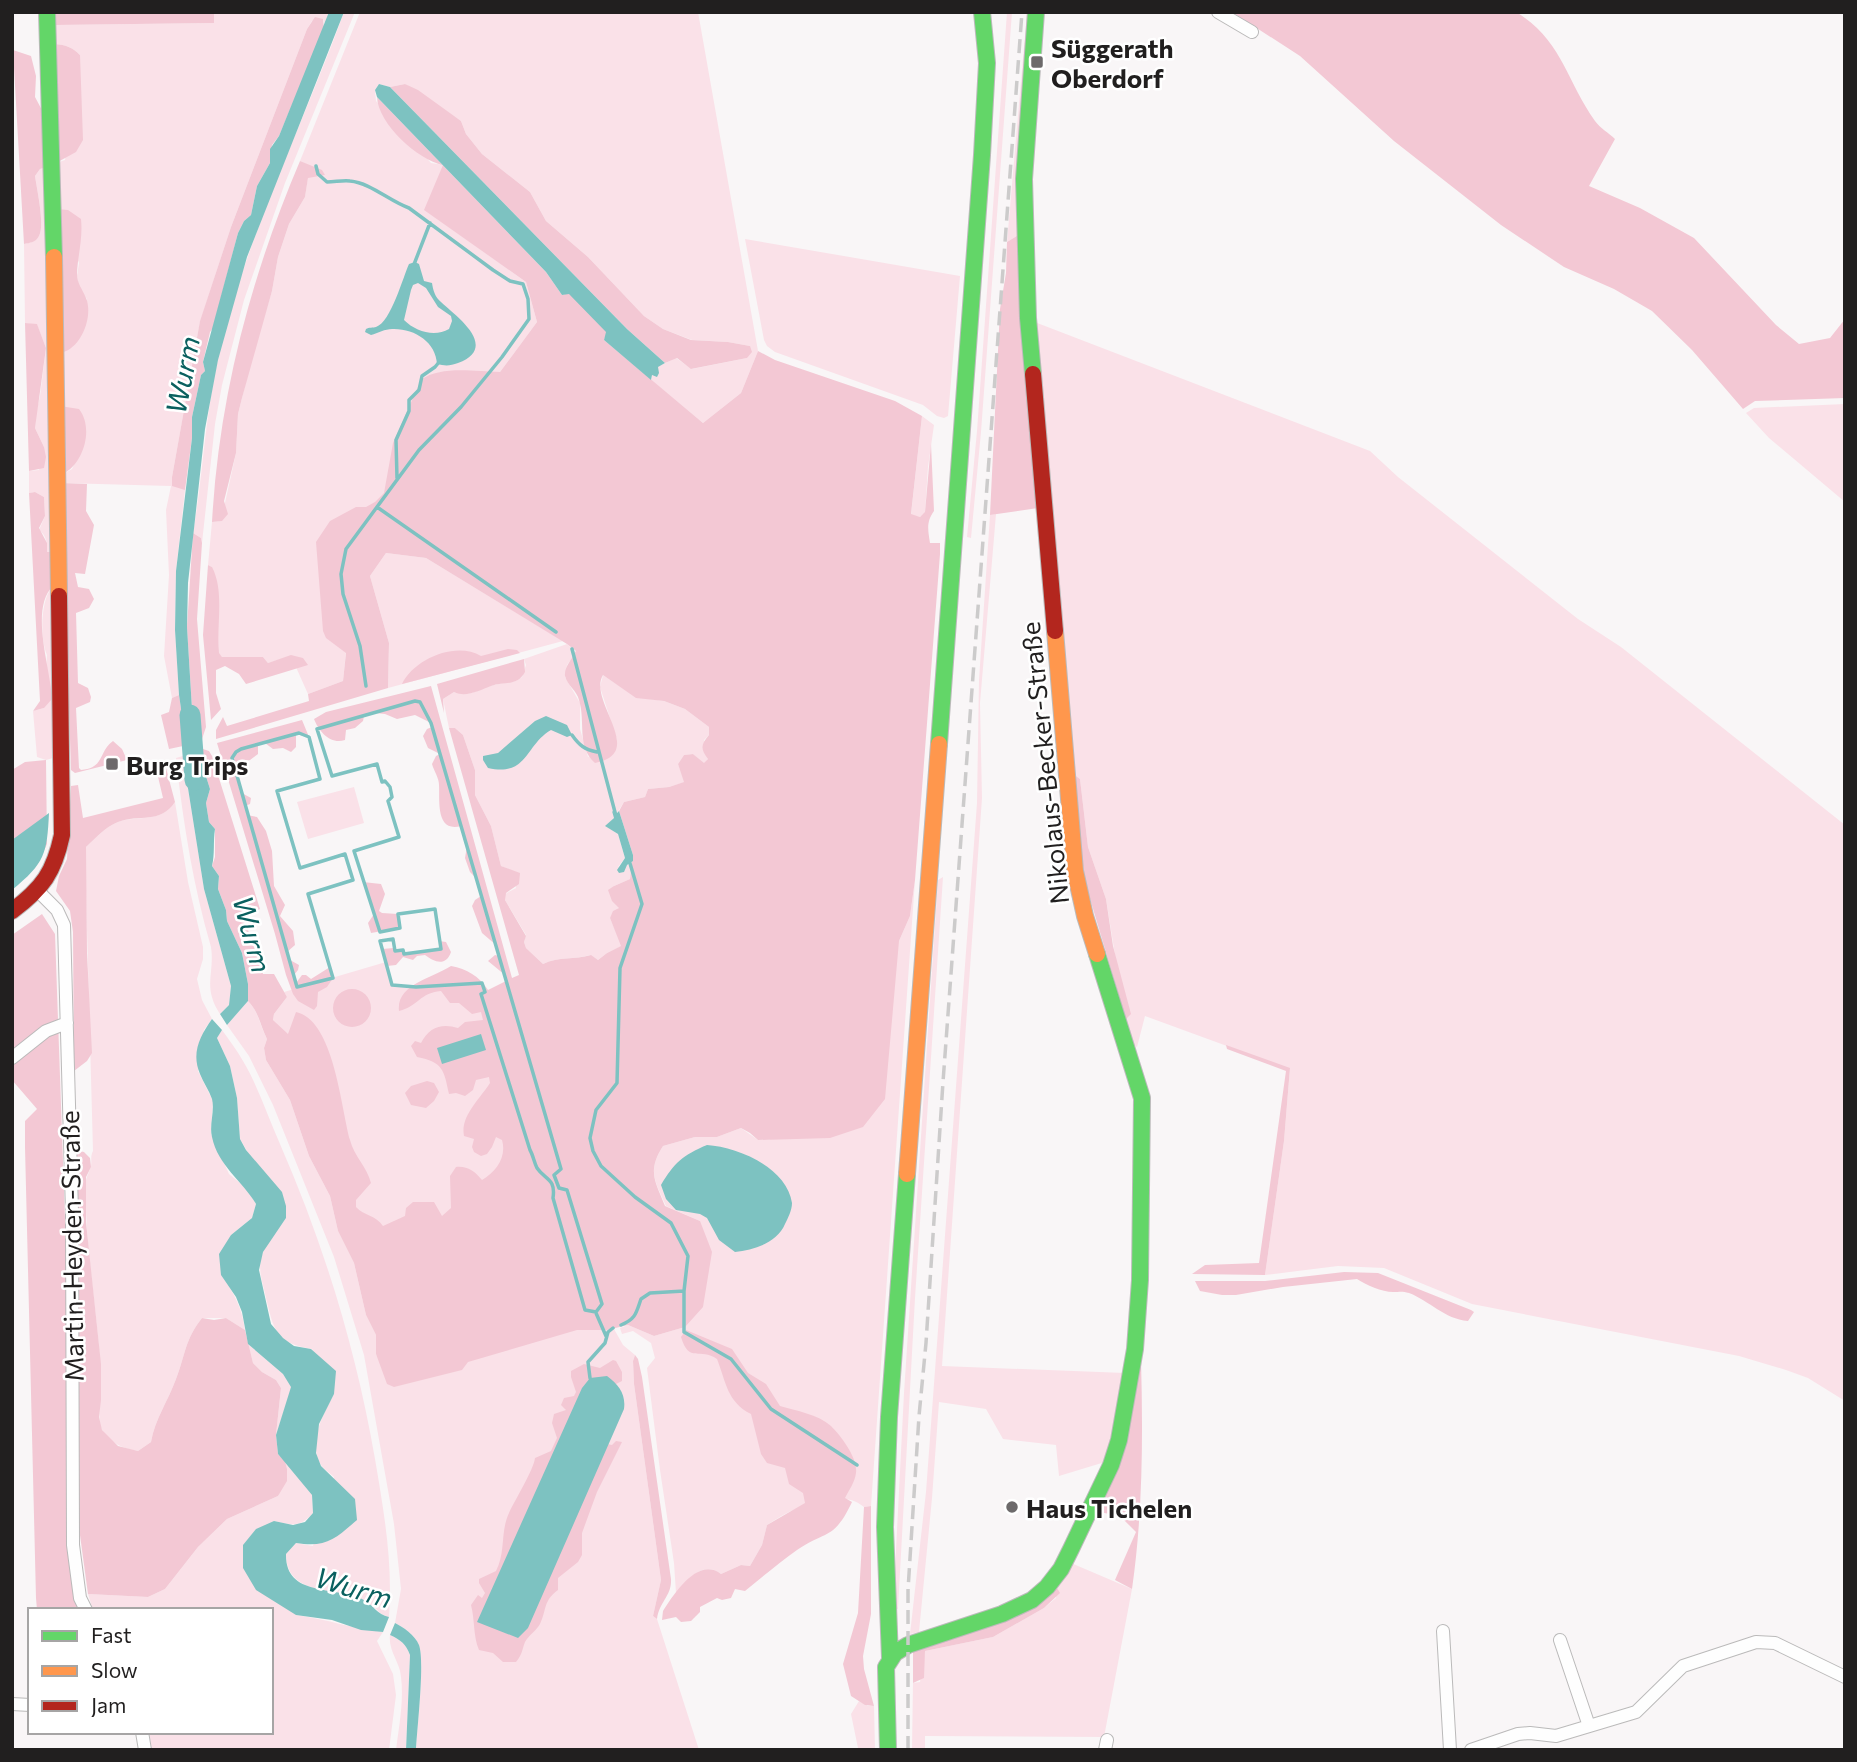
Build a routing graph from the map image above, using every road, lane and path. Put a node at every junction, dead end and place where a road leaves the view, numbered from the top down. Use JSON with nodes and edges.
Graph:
{"nodes":[{"id":1,"x":47,"y":12,"type":"edge"},
{"id":2,"x":982,"y":12,"type":"edge"},
{"id":3,"x":1036,"y":12,"type":"edge"},
{"id":4,"x":1218,"y":12,"type":"edge"},
{"id":5,"x":1252,"y":32,"type":"dead end"},
{"id":6,"x":37,"y":891,"type":"junction"},
{"id":7,"x":12,"y":912,"type":"edge"},
{"id":8,"x":67,"y":1023,"type":"junction"},
{"id":9,"x":12,"y":1058,"type":"edge"},
{"id":10,"x":85,"y":1608,"type":"edge"},
{"id":11,"x":1443,"y":1631,"type":"dead end"},
{"id":12,"x":1560,"y":1640,"type":"dead end"},
{"id":13,"x":890,"y":1658,"type":"junction"},
{"id":14,"x":1845,"y":1677,"type":"edge"},
{"id":15,"x":1589,"y":1726,"type":"junction"},
{"id":16,"x":888,"y":1750,"type":"edge"},
{"id":17,"x":1450,"y":1750,"type":"edge"},
{"id":18,"x":1471,"y":1750,"type":"edge"}],
"edges":[{"from":1,"to":6,"type":"main road"},
{"from":2,"to":13,"type":"main road"},
{"from":3,"to":13,"type":"main road","name":"Nikolaus-Becker-Straße"},
{"from":4,"to":5,"type":"street"},
{"from":6,"to":7,"type":"main road"},
{"from":6,"to":8,"type":"street","name":"Martin-Heyden-Straße"},
{"from":8,"to":9,"type":"street"},
{"from":8,"to":10,"type":"street","name":"Martin-Heyden-Straße"},
{"from":11,"to":17,"type":"street"},
{"from":12,"to":15,"type":"street"},
{"from":13,"to":16,"type":"main road"},
{"from":14,"to":15,"type":"street"},
{"from":15,"to":18,"type":"street"}]}
